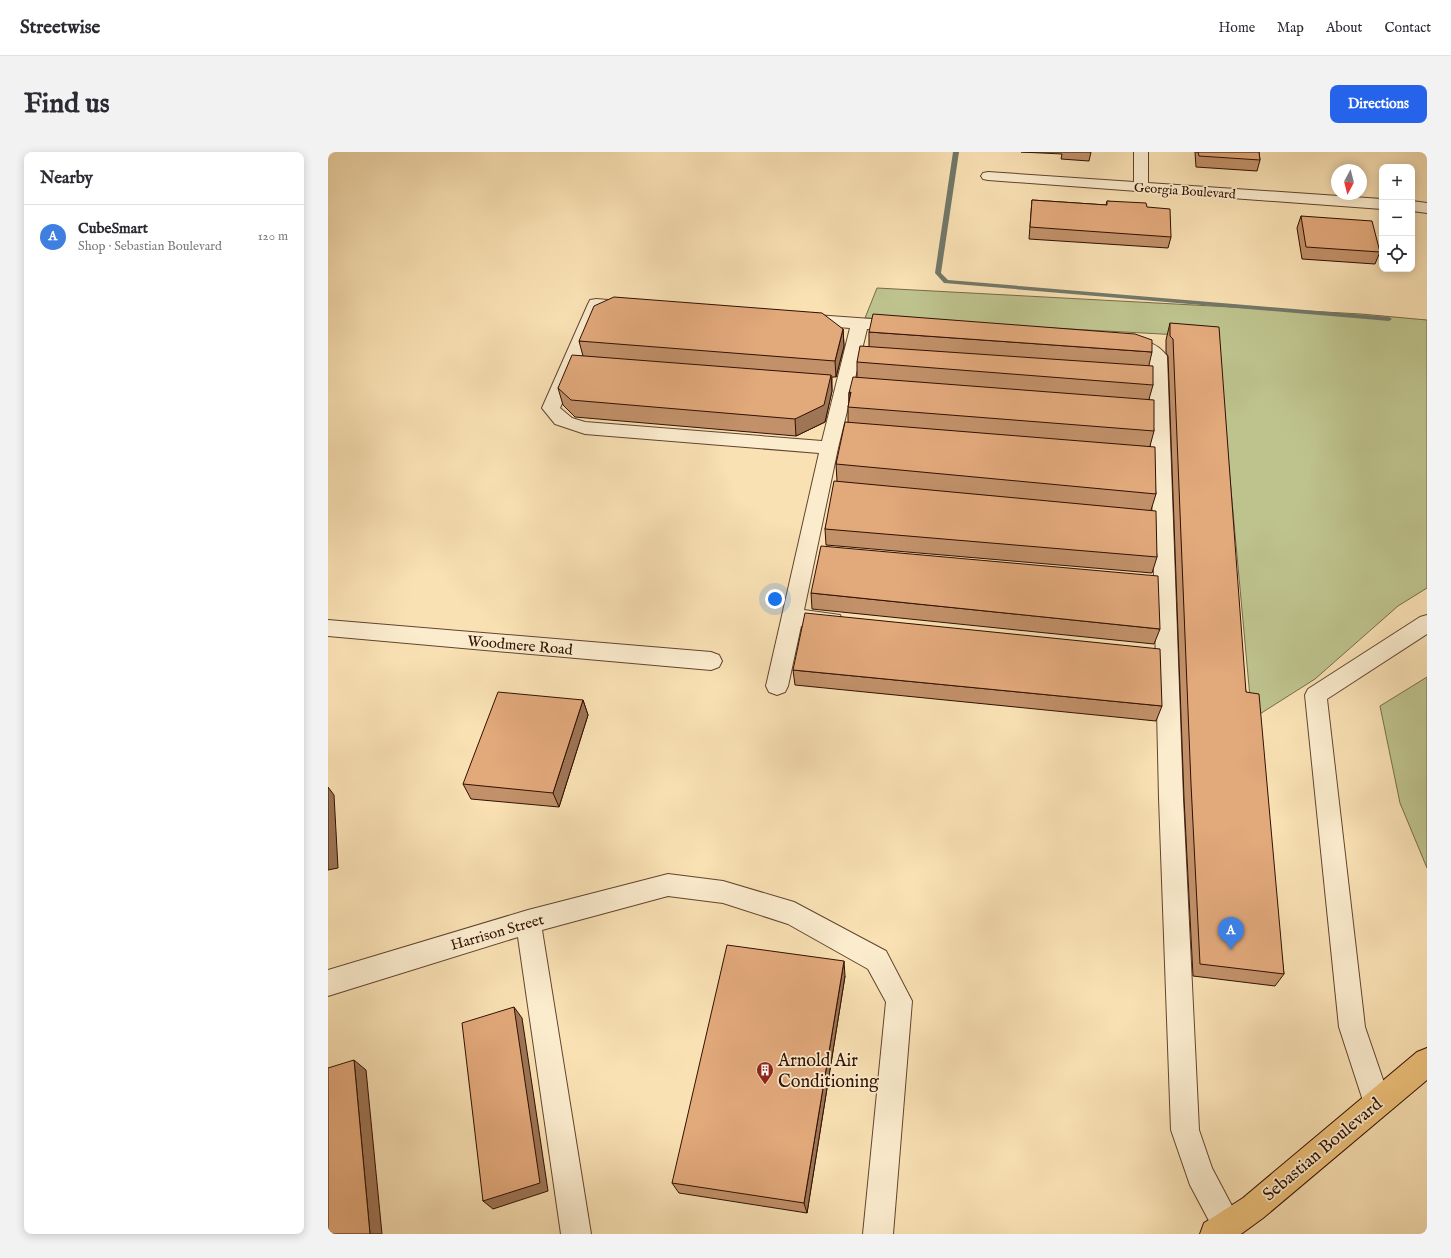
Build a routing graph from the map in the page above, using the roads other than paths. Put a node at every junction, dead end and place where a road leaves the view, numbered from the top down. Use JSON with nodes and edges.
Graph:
{"nodes":[{"id":1,"x":1140,"y":152,"type":"edge"},
{"id":2,"x":988,"y":176,"type":"dead end"},
{"id":3,"x":1141,"y":187,"type":"junction"},
{"id":4,"x":1379,"y":204,"type":"edge"},
{"id":5,"x":1415,"y":206,"type":"edge"},
{"id":6,"x":1427,"y":208,"type":"edge"},
{"id":7,"x":650,"y":308,"type":"edge"},
{"id":8,"x":783,"y":317,"type":"edge"},
{"id":9,"x":860,"y":323,"type":"junction"},
{"id":10,"x":916,"y":327,"type":"edge"},
{"id":11,"x":1106,"y":341,"type":"edge"},
{"id":12,"x":837,"y":437,"type":"junction"},
{"id":13,"x":792,"y":617,"type":"junction"},
{"id":14,"x":855,"y":623,"type":"edge"},
{"id":15,"x":1427,"y":623,"type":"edge"},
{"id":16,"x":328,"y":628,"type":"edge"},
{"id":17,"x":711,"y":661,"type":"dead end"},
{"id":18,"x":777,"y":686,"type":"dead end"},
{"id":19,"x":528,"y":922,"type":"junction"},
{"id":20,"x":328,"y":983,"type":"edge"},
{"id":21,"x":1427,"y":1062,"type":"edge"},
{"id":22,"x":1377,"y":1103,"type":"junction"},
{"id":23,"x":1221,"y":1230,"type":"edge"},
{"id":24,"x":576,"y":1234,"type":"edge"},
{"id":25,"x":878,"y":1234,"type":"edge"}],
"edges":[{"from":1,"to":3,"type":"street"},
{"from":2,"to":3,"type":"street","name":"Georgia Boulevard"},
{"from":3,"to":4,"type":"street","name":"Georgia Boulevard"},
{"from":5,"to":6,"type":"street"},
{"from":7,"to":12,"type":"street"},
{"from":8,"to":9,"type":"street"},
{"from":9,"to":10,"type":"street"},
{"from":9,"to":12,"type":"street"},
{"from":11,"to":23,"type":"street"},
{"from":12,"to":13,"type":"street"},
{"from":13,"to":14,"type":"street"},
{"from":13,"to":18,"type":"street"},
{"from":15,"to":22,"type":"street"},
{"from":16,"to":17,"type":"street","name":"Woodmere Road"},
{"from":19,"to":20,"type":"street","name":"Harrison Street"},
{"from":19,"to":24,"type":"street"},
{"from":19,"to":25,"type":"street","name":"Harrison Street"},
{"from":21,"to":22,"type":"main road","name":"Sebastian Boulevard"},
{"from":22,"to":23,"type":"main road","name":"Sebastian Boulevard"}]}
